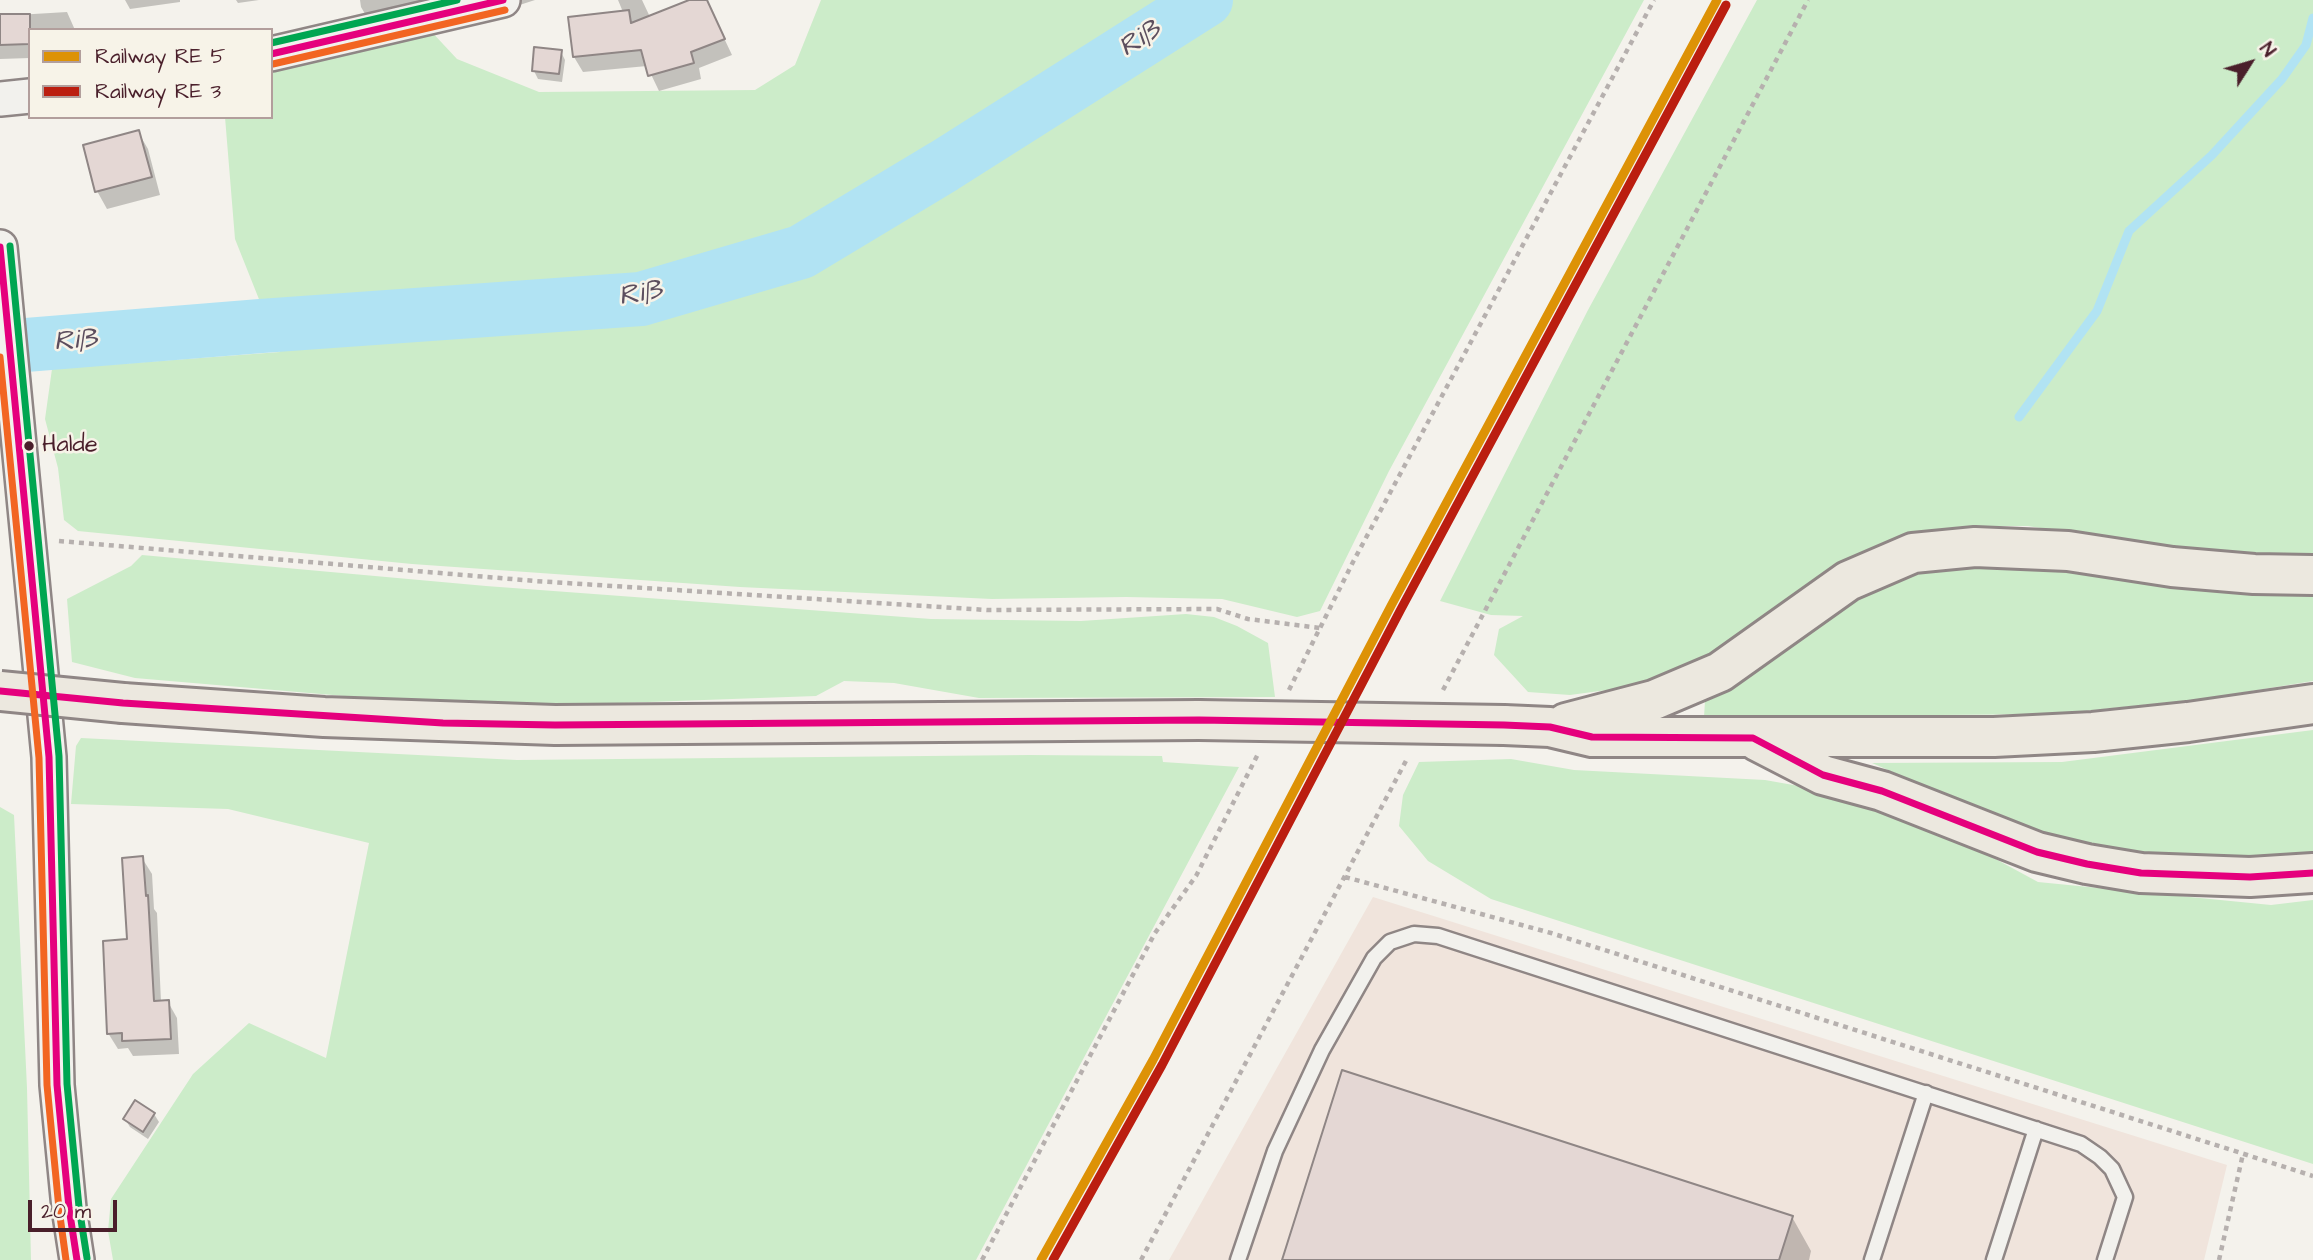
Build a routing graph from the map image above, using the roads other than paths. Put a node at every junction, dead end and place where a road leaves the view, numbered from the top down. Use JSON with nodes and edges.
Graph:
{"nodes":[{"id":1,"x":503,"y":0,"type":"edge"},
{"id":2,"x":273,"y":54,"type":"edge"},
{"id":3,"x":28,"y":96,"type":"edge"},
{"id":4,"x":0,"y":99,"type":"edge"},
{"id":5,"x":0,"y":247,"type":"edge"},
{"id":6,"x":2313,"y":575,"type":"edge"},
{"id":7,"x":0,"y":691,"type":"edge"},
{"id":8,"x":2313,"y":704,"type":"edge"},
{"id":9,"x":1550,"y":727,"type":"junction"},
{"id":10,"x":1752,"y":738,"type":"junction"},
{"id":11,"x":2313,"y":873,"type":"edge"},
{"id":12,"x":1926,"y":1093,"type":"junction"},
{"id":13,"x":2036,"y":1129,"type":"junction"},
{"id":14,"x":77,"y":1260,"type":"edge"},
{"id":15,"x":1238,"y":1260,"type":"edge"},
{"id":16,"x":1872,"y":1260,"type":"edge"},
{"id":17,"x":1994,"y":1260,"type":"edge"},
{"id":18,"x":2105,"y":1260,"type":"edge"}],
"edges":[{"from":1,"to":2,"type":"street"},
{"from":3,"to":4,"type":"street"},
{"from":5,"to":14,"type":"street"},
{"from":6,"to":9,"type":"highway"},
{"from":7,"to":9,"type":"highway","bridge":true},
{"from":8,"to":10,"type":"highway"},
{"from":9,"to":10,"type":"highway"},
{"from":10,"to":11,"type":"highway"},
{"from":12,"to":13,"type":"lane"},
{"from":12,"to":15,"type":"lane"},
{"from":12,"to":16,"type":"lane"},
{"from":13,"to":17,"type":"lane"},
{"from":13,"to":18,"type":"lane"}]}
